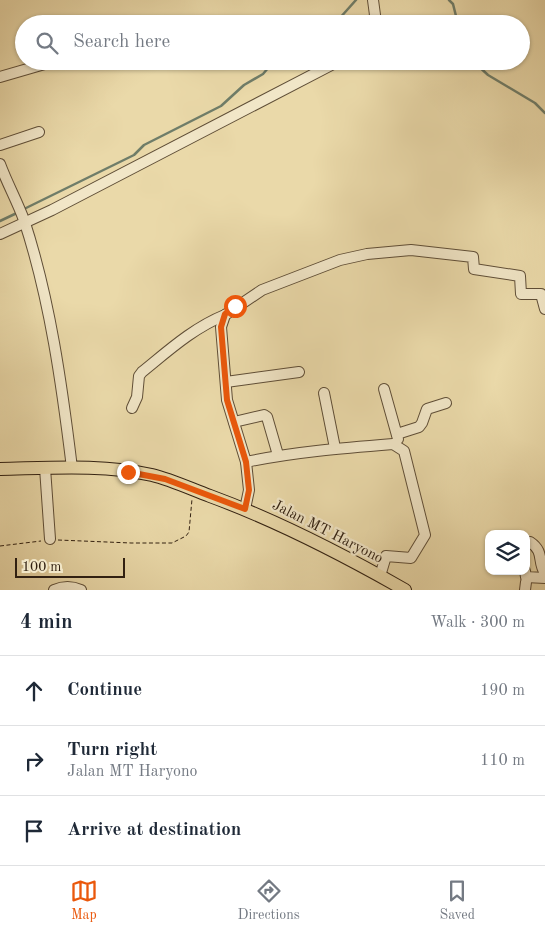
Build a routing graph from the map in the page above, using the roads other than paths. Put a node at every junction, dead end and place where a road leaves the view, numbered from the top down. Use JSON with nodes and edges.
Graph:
{"nodes":[{"id":1,"x":373,"y":0,"type":"edge"},
{"id":2,"x":375,"y":15,"type":"edge"},
{"id":3,"x":24,"y":70,"type":"edge"},
{"id":4,"x":320,"y":70,"type":"edge"},
{"id":5,"x":0,"y":77,"type":"edge"},
{"id":6,"x":40,"y":132,"type":"dead end"},
{"id":7,"x":0,"y":145,"type":"edge"},
{"id":8,"x":0,"y":164,"type":"edge"},
{"id":9,"x":22,"y":215,"type":"junction"},
{"id":10,"x":0,"y":234,"type":"edge"},
{"id":11,"x":543,"y":294,"type":"edge"},
{"id":12,"x":545,"y":308,"type":"edge"},
{"id":13,"x":225,"y":314,"type":"junction"},
{"id":14,"x":299,"y":372,"type":"dead end"},
{"id":15,"x":226,"y":382,"type":"junction"},
{"id":16,"x":384,"y":389,"type":"dead end"},
{"id":17,"x":324,"y":393,"type":"dead end"},
{"id":18,"x":446,"y":402,"type":"dead end"},
{"id":19,"x":132,"y":408,"type":"dead end"},
{"id":20,"x":234,"y":422,"type":"junction"},
{"id":21,"x":397,"y":434,"type":"junction"},
{"id":22,"x":335,"y":448,"type":"junction"},
{"id":23,"x":402,"y":449,"type":"junction"},
{"id":24,"x":278,"y":455,"type":"junction"},
{"id":25,"x":246,"y":462,"type":"junction"},
{"id":26,"x":45,"y":468,"type":"junction"},
{"id":27,"x":72,"y":468,"type":"junction"},
{"id":28,"x":0,"y":469,"type":"edge"},
{"id":29,"x":245,"y":509,"type":"junction"},
{"id":30,"x":50,"y":539,"type":"road end"},
{"id":31,"x":530,"y":542,"type":"dead end"},
{"id":32,"x":545,"y":573,"type":"edge"},
{"id":33,"x":526,"y":575,"type":"edge"},
{"id":34,"x":380,"y":576,"type":"junction"},
{"id":35,"x":545,"y":578,"type":"edge"},
{"id":36,"x":54,"y":590,"type":"edge"},
{"id":37,"x":81,"y":590,"type":"edge"},
{"id":38,"x":405,"y":590,"type":"edge"}],
"edges":[{"from":1,"to":2,"type":"street"},
{"from":3,"to":5,"type":"street"},
{"from":4,"to":9,"type":"street"},
{"from":6,"to":7,"type":"street"},
{"from":8,"to":9,"type":"street"},
{"from":9,"to":10,"type":"street"},
{"from":9,"to":27,"type":"street"},
{"from":11,"to":12,"type":"street"},
{"from":11,"to":13,"type":"street"},
{"from":13,"to":15,"type":"street"},
{"from":13,"to":19,"type":"street"},
{"from":14,"to":15,"type":"street"},
{"from":15,"to":20,"type":"street"},
{"from":16,"to":21,"type":"street"},
{"from":17,"to":22,"type":"street"},
{"from":18,"to":21,"type":"street"},
{"from":20,"to":24,"type":"street"},
{"from":20,"to":25,"type":"street"},
{"from":21,"to":23,"type":"street"},
{"from":22,"to":23,"type":"street"},
{"from":22,"to":24,"type":"street"},
{"from":23,"to":34,"type":"street"},
{"from":24,"to":25,"type":"street"},
{"from":25,"to":29,"type":"street"},
{"from":26,"to":27,"type":"main road","name":"Jalan MT Haryono"},
{"from":26,"to":28,"type":"main road","name":"Jalan MT Haryono"},
{"from":26,"to":30,"type":"street"},
{"from":27,"to":29,"type":"main road","name":"Jalan MT Haryono"},
{"from":29,"to":34,"type":"main road","name":"Jalan MT Haryono"},
{"from":31,"to":32,"type":"street"},
{"from":33,"to":35,"type":"street"},
{"from":34,"to":38,"type":"main road","name":"Jalan MT Haryono"},
{"from":36,"to":37,"type":"street"}]}
